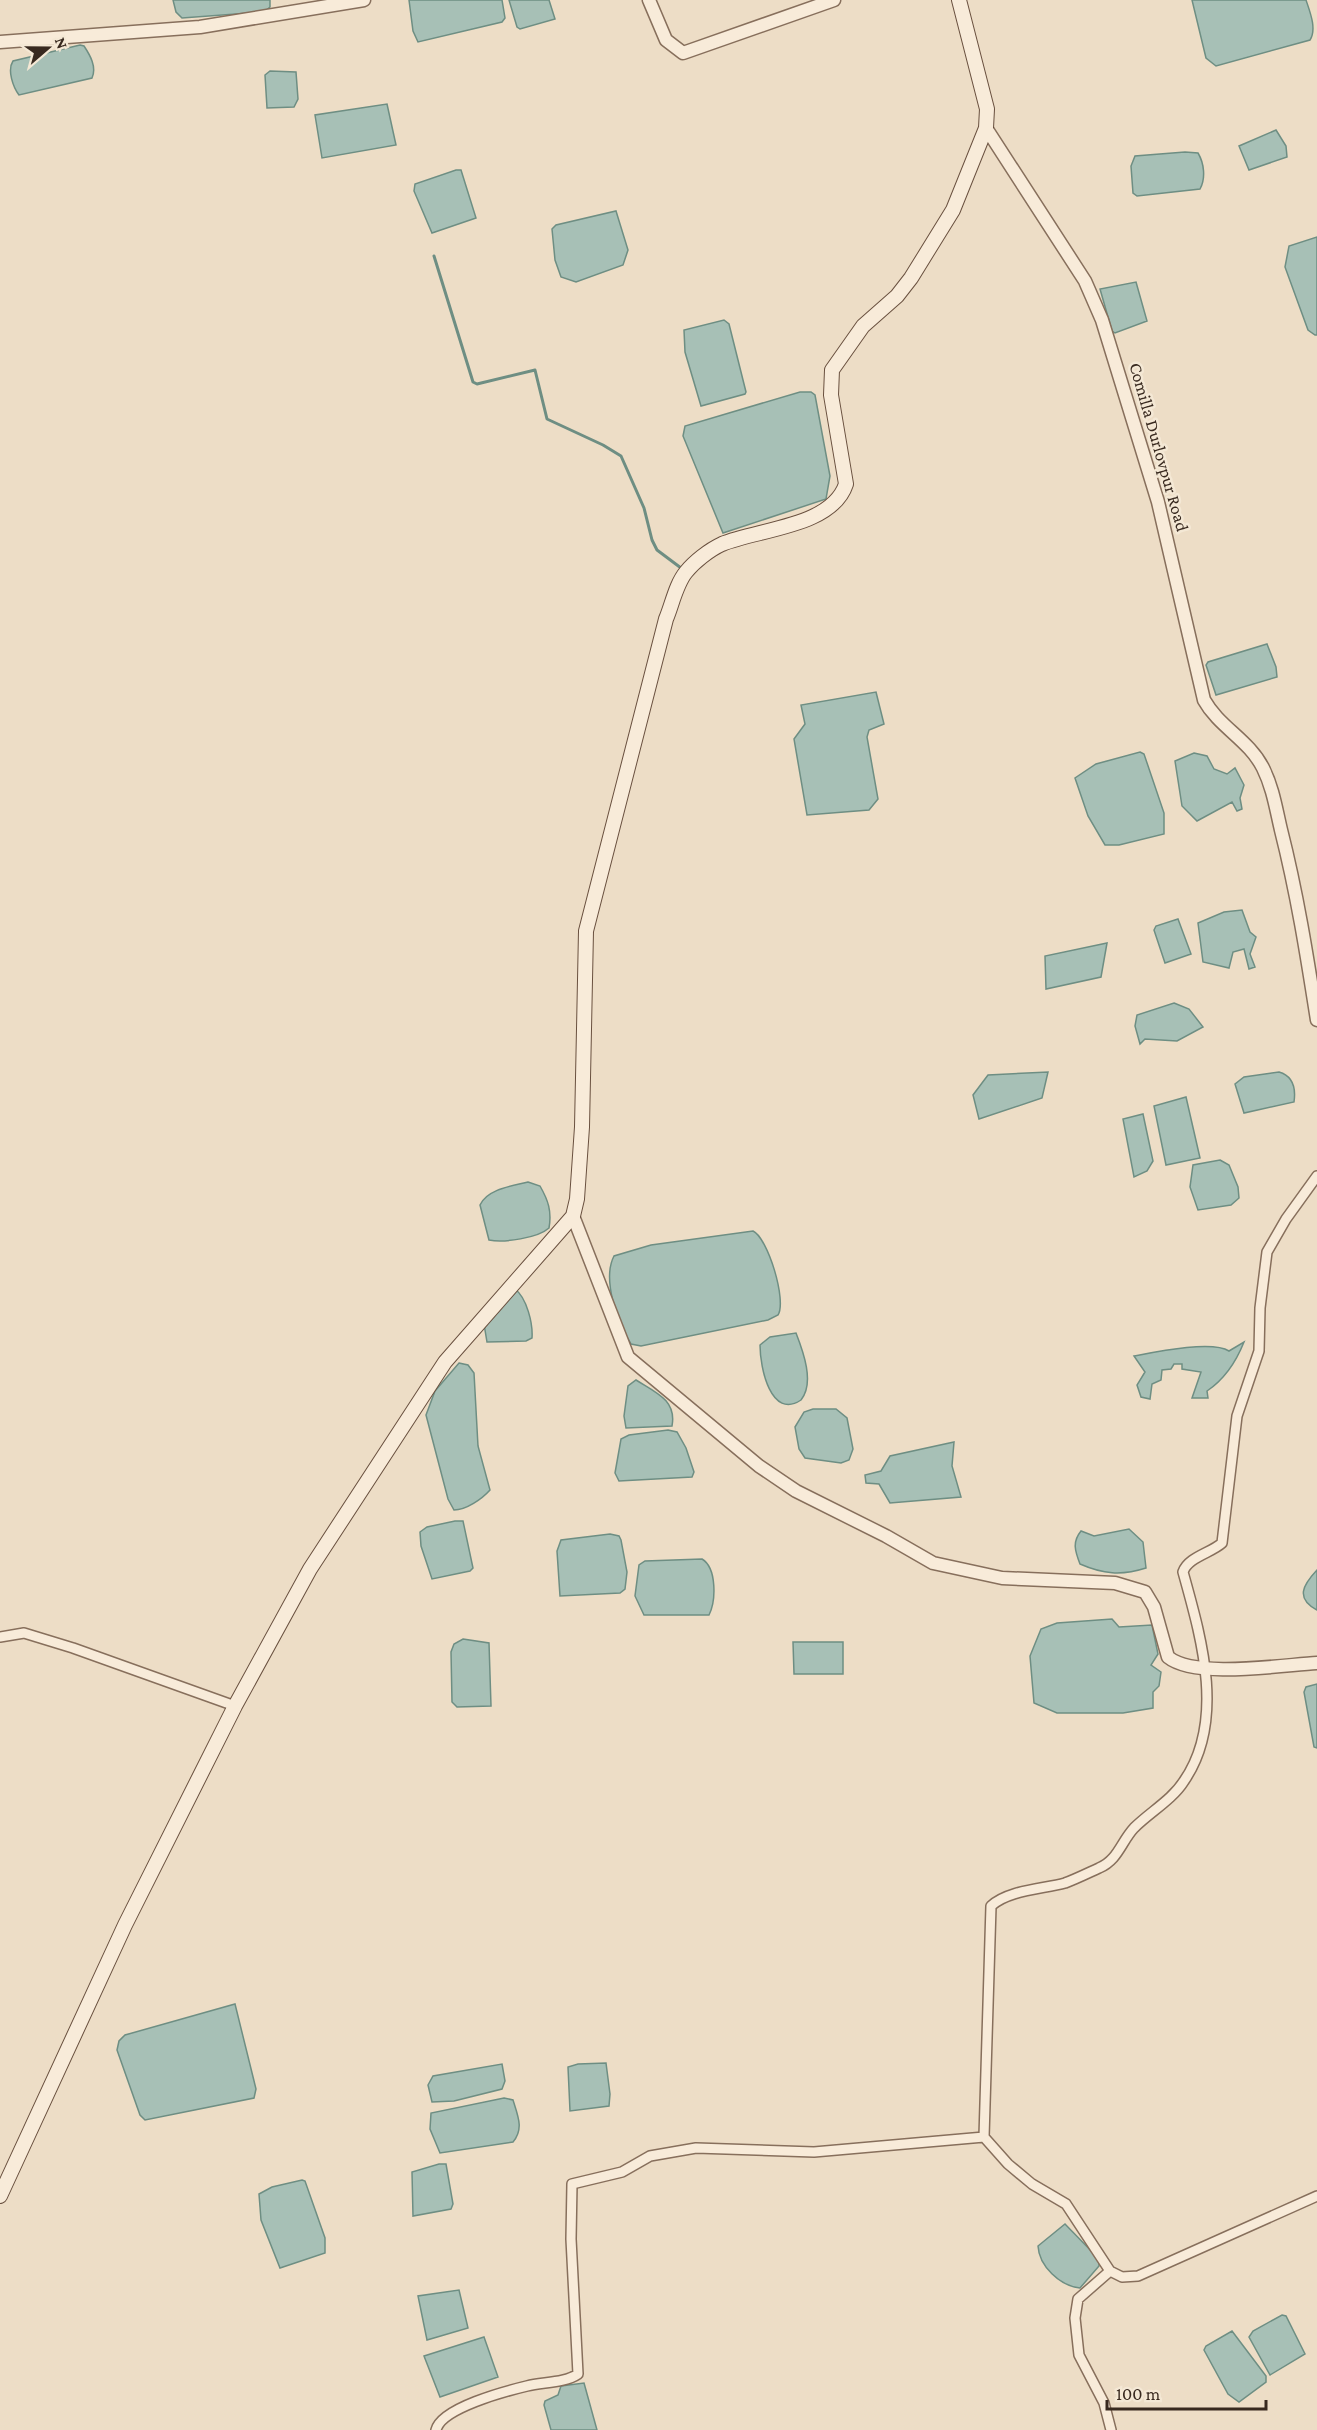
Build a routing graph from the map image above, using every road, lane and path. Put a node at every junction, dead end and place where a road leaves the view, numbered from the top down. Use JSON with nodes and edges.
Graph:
{"nodes":[{"id":1,"x":364,"y":0,"type":"edge"},
{"id":2,"x":649,"y":0,"type":"edge"},
{"id":3,"x":834,"y":0,"type":"edge"},
{"id":4,"x":959,"y":0,"type":"edge"},
{"id":5,"x":0,"y":42,"type":"edge"},
{"id":6,"x":986,"y":128,"type":"junction"},
{"id":7,"x":1317,"y":1020,"type":"edge"},
{"id":8,"x":1317,"y":1176,"type":"edge"},
{"id":9,"x":573,"y":1216,"type":"junction"},
{"id":10,"x":0,"y":1637,"type":"edge"},
{"id":11,"x":1317,"y":1664,"type":"edge"},
{"id":12,"x":1205,"y":1668,"type":"junction"},
{"id":13,"x":235,"y":1706,"type":"junction"},
{"id":14,"x":984,"y":2137,"type":"junction"},
{"id":15,"x":0,"y":2196,"type":"edge"},
{"id":16,"x":1317,"y":2196,"type":"edge"},
{"id":17,"x":1110,"y":2271,"type":"junction"},
{"id":18,"x":436,"y":2430,"type":"edge"},
{"id":19,"x":1111,"y":2430,"type":"edge"}],
"edges":[{"from":1,"to":5,"type":"street"},
{"from":2,"to":3,"type":"street"},
{"from":4,"to":6,"type":"main road"},
{"from":6,"to":7,"type":"street","name":"Comilla Durlovpur Road"},
{"from":6,"to":9,"type":"main road"},
{"from":8,"to":12,"type":"street"},
{"from":9,"to":12,"type":"street"},
{"from":9,"to":13,"type":"main road"},
{"from":10,"to":13,"type":"street"},
{"from":11,"to":12,"type":"street"},
{"from":12,"to":14,"type":"street"},
{"from":13,"to":15,"type":"main road"},
{"from":14,"to":17,"type":"street"},
{"from":14,"to":18,"type":"street"},
{"from":16,"to":17,"type":"street"},
{"from":17,"to":19,"type":"street"}]}
